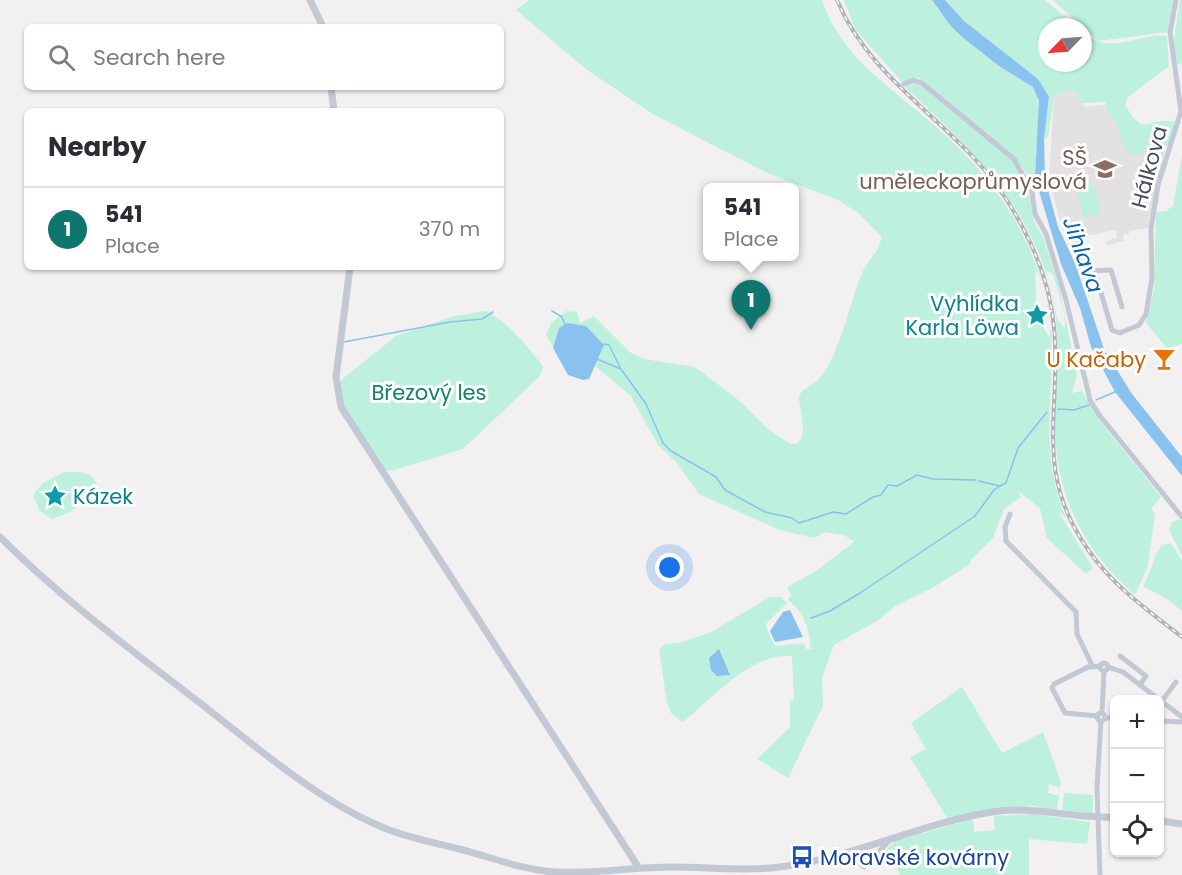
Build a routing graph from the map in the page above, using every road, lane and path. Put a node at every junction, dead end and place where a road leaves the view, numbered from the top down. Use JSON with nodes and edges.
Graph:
{"nodes":[{"id":1,"x":310,"y":0,"type":"edge"},
{"id":2,"x":1176,"y":0,"type":"edge"},
{"id":3,"x":321,"y":24,"type":"edge"},
{"id":4,"x":1180,"y":76,"type":"edge"},
{"id":5,"x":904,"y":84,"type":"dead end"},
{"id":6,"x":331,"y":90,"type":"edge"},
{"id":7,"x":334,"y":108,"type":"edge"},
{"id":8,"x":1074,"y":233,"type":"dead end"},
{"id":9,"x":350,"y":270,"type":"edge"},
{"id":10,"x":1095,"y":272,"type":"junction"},
{"id":11,"x":1122,"y":307,"type":"dead end"},
{"id":12,"x":1010,"y":514,"type":"dead end"},
{"id":13,"x":1182,"y":517,"type":"edge"},
{"id":14,"x":0,"y":537,"type":"edge"},
{"id":15,"x":1120,"y":656,"type":"dead end"},
{"id":16,"x":1093,"y":667,"type":"junction"},
{"id":17,"x":1104,"y":668,"type":"junction"},
{"id":18,"x":1176,"y":682,"type":"dead end"},
{"id":19,"x":1140,"y":685,"type":"junction"},
{"id":20,"x":1152,"y":695,"type":"edge"},
{"id":21,"x":1164,"y":701,"type":"edge"},
{"id":22,"x":1164,"y":705,"type":"edge"},
{"id":23,"x":1102,"y":717,"type":"junction"},
{"id":24,"x":1182,"y":717,"type":"edge"},
{"id":25,"x":1110,"y":718,"type":"edge"},
{"id":26,"x":1164,"y":721,"type":"edge"},
{"id":27,"x":1182,"y":723,"type":"edge"},
{"id":28,"x":1110,"y":817,"type":"edge"},
{"id":29,"x":1098,"y":818,"type":"junction"},
{"id":30,"x":1164,"y":822,"type":"edge"},
{"id":31,"x":1182,"y":824,"type":"edge"},
{"id":32,"x":892,"y":838,"type":"junction"},
{"id":33,"x":846,"y":852,"type":"junction"},
{"id":34,"x":639,"y":868,"type":"junction"},
{"id":35,"x":735,"y":872,"type":"edge"},
{"id":36,"x":1100,"y":875,"type":"edge"}],
"edges":[{"from":1,"to":3,"type":"street"},
{"from":2,"to":4,"type":"street","name":"Hálkova"},
{"from":4,"to":10,"type":"street","name":"Hálkova"},
{"from":5,"to":13,"type":"street"},
{"from":6,"to":7,"type":"street"},
{"from":8,"to":10,"type":"street","name":"Hálkova"},
{"from":9,"to":34,"type":"street"},
{"from":10,"to":11,"type":"street","name":"Hálkova"},
{"from":12,"to":16,"type":"street"},
{"from":14,"to":34,"type":"street"},
{"from":15,"to":19,"type":"street"},
{"from":16,"to":17,"type":"street"},
{"from":16,"to":23,"type":"street"},
{"from":17,"to":19,"type":"street"},
{"from":17,"to":23,"type":"street"},
{"from":18,"to":21,"type":"street"},
{"from":19,"to":20,"type":"street"},
{"from":22,"to":24,"type":"street"},
{"from":23,"to":25,"type":"street"},
{"from":23,"to":29,"type":"street"},
{"from":26,"to":27,"type":"street"},
{"from":28,"to":29,"type":"street"},
{"from":29,"to":32,"type":"street"},
{"from":29,"to":36,"type":"street"},
{"from":30,"to":31,"type":"street"},
{"from":32,"to":33,"type":"street"},
{"from":32,"to":33,"type":"street"},
{"from":33,"to":35,"type":"street"},
{"from":34,"to":35,"type":"street"}]}
